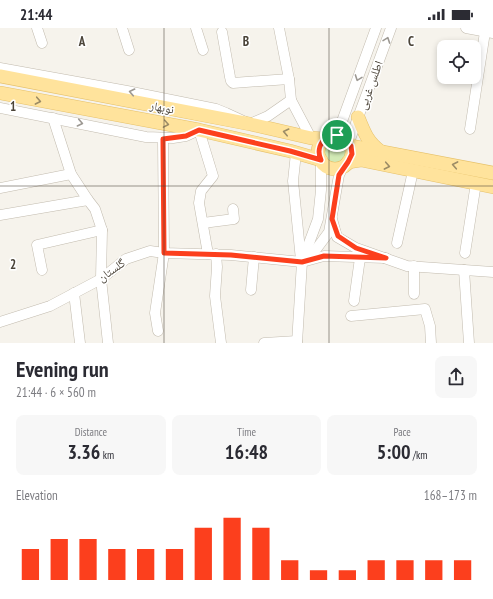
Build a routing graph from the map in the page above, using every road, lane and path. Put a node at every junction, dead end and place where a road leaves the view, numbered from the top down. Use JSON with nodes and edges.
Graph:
{"nodes":[{"id":1,"x":37,"y":28,"type":"edge"},
{"id":2,"x":122,"y":28,"type":"edge"},
{"id":3,"x":196,"y":28,"type":"edge"},
{"id":4,"x":279,"y":28,"type":"edge"},
{"id":5,"x":376,"y":28,"type":"edge"},
{"id":6,"x":391,"y":28,"type":"edge"},
{"id":7,"x":466,"y":28,"type":"edge"},
{"id":8,"x":222,"y":32,"type":"dead end"},
{"id":9,"x":489,"y":33,"type":"edge"},
{"id":10,"x":42,"y":43,"type":"dead end"},
{"id":11,"x":129,"y":50,"type":"dead end"},
{"id":12,"x":203,"y":50,"type":"dead end"},
{"id":13,"x":0,"y":68,"type":"edge"},
{"id":14,"x":0,"y":76,"type":"edge"},
{"id":15,"x":289,"y":79,"type":"junction"},
{"id":16,"x":21,"y":80,"type":"junction"},
{"id":17,"x":0,"y":93,"type":"edge"},
{"id":18,"x":16,"y":96,"type":"junction"},
{"id":19,"x":290,"y":100,"type":"junction"},
{"id":20,"x":2,"y":109,"type":"edge"},
{"id":21,"x":358,"y":117,"type":"junction"},
{"id":22,"x":53,"y":118,"type":"junction"},
{"id":23,"x":250,"y":124,"type":"junction"},
{"id":24,"x":470,"y":129,"type":"dead end"},
{"id":25,"x":199,"y":130,"type":"junction"},
{"id":26,"x":330,"y":137,"type":"junction"},
{"id":27,"x":310,"y":138,"type":"junction"},
{"id":28,"x":163,"y":139,"type":"junction"},
{"id":29,"x":350,"y":144,"type":"junction"},
{"id":30,"x":380,"y":151,"type":"junction"},
{"id":31,"x":296,"y":153,"type":"junction"},
{"id":32,"x":321,"y":160,"type":"junction"},
{"id":33,"x":346,"y":164,"type":"junction"},
{"id":34,"x":413,"y":171,"type":"junction"},
{"id":35,"x":493,"y":172,"type":"edge"},
{"id":36,"x":71,"y":174,"type":"junction"},
{"id":37,"x":476,"y":183,"type":"junction"},
{"id":38,"x":493,"y":187,"type":"edge"},
{"id":39,"x":0,"y":188,"type":"edge"},
{"id":40,"x":88,"y":200,"type":"junction"},
{"id":41,"x":233,"y":209,"type":"dead end"},
{"id":42,"x":0,"y":215,"type":"edge"},
{"id":43,"x":332,"y":219,"type":"junction"},
{"id":44,"x":203,"y":223,"type":"junction"},
{"id":45,"x":102,"y":230,"type":"junction"},
{"id":46,"x":397,"y":243,"type":"dead end"},
{"id":47,"x":164,"y":253,"type":"junction"},
{"id":48,"x":465,"y":253,"type":"dead end"},
{"id":49,"x":212,"y":254,"type":"junction"},
{"id":50,"x":254,"y":257,"type":"junction"},
{"id":51,"x":360,"y":258,"type":"junction"},
{"id":52,"x":386,"y":258,"type":"junction"},
{"id":53,"x":302,"y":262,"type":"junction"},
{"id":54,"x":414,"y":266,"type":"junction"},
{"id":55,"x":42,"y":270,"type":"dead end"},
{"id":56,"x":464,"y":270,"type":"junction"},
{"id":57,"x":493,"y":272,"type":"edge"},
{"id":58,"x":101,"y":279,"type":"junction"},
{"id":59,"x":251,"y":290,"type":"dead end"},
{"id":60,"x":74,"y":293,"type":"junction"},
{"id":61,"x":414,"y":294,"type":"dead end"},
{"id":62,"x":354,"y":301,"type":"dead end"},
{"id":63,"x":351,"y":316,"type":"dead end"},
{"id":64,"x":0,"y":322,"type":"edge"},
{"id":65,"x":158,"y":330,"type":"dead end"},
{"id":66,"x":297,"y":342,"type":"edge"},
{"id":67,"x":80,"y":343,"type":"edge"},
{"id":68,"x":108,"y":343,"type":"edge"},
{"id":69,"x":221,"y":343,"type":"edge"},
{"id":70,"x":264,"y":343,"type":"edge"},
{"id":71,"x":431,"y":343,"type":"edge"},
{"id":72,"x":469,"y":343,"type":"edge"}],
"edges":[{"from":1,"to":10,"type":"street"},
{"from":2,"to":11,"type":"street"},
{"from":3,"to":12,"type":"street"},
{"from":4,"to":15,"type":"street"},
{"from":5,"to":26,"type":"street","name":"اطلس غربی","one_way":true},
{"from":21,"to":6,"type":"street","name":"اطلس غربی","one_way":true},
{"from":7,"to":9,"type":"street"},
{"from":8,"to":15,"type":"street"},
{"from":9,"to":24,"type":"street"},
{"from":23,"to":13,"type":"street","one_way":true},
{"from":14,"to":16,"type":"main road","name":"نوبهار"},
{"from":15,"to":19,"type":"street"},
{"from":16,"to":18,"type":"main road"},
{"from":16,"to":23,"type":"main road","name":"نوبهار"},
{"from":17,"to":18,"type":"main road","name":"نوبهار"},
{"from":18,"to":25,"type":"main road","name":"نوبهار","one_way":true},
{"from":19,"to":23,"type":"street"},
{"from":19,"to":27,"type":"street"},
{"from":20,"to":22,"type":"street"},
{"from":21,"to":29,"type":"street","name":"اطلس غربی"},
{"from":21,"to":30,"type":"main road"},
{"from":22,"to":28,"type":"street","one_way":true},
{"from":22,"to":36,"type":"street"},
{"from":27,"to":23,"type":"main road","name":"نوبهار","one_way":true},
{"from":25,"to":28,"type":"street"},
{"from":25,"to":31,"type":"main road","name":"نوبهار"},
{"from":25,"to":44,"type":"street"},
{"from":26,"to":27,"type":"main road","name":"نوبهار"},
{"from":26,"to":29,"type":"main road"},
{"from":26,"to":32,"type":"main road"},
{"from":28,"to":47,"type":"street"},
{"from":29,"to":30,"type":"main road"},
{"from":29,"to":33,"type":"main road"},
{"from":35,"to":30,"type":"main road","one_way":true},
{"from":31,"to":32,"type":"main road","name":"نوبهار"},
{"from":31,"to":53,"type":"street"},
{"from":32,"to":33,"type":"main road"},
{"from":32,"to":53,"type":"street"},
{"from":33,"to":34,"type":"main road","one_way":true},
{"from":33,"to":43,"type":"street"},
{"from":34,"to":37,"type":"main road"},
{"from":34,"to":46,"type":"street"},
{"from":36,"to":39,"type":"street"},
{"from":36,"to":40,"type":"street"},
{"from":37,"to":38,"type":"main road"},
{"from":37,"to":48,"type":"street"},
{"from":40,"to":42,"type":"street"},
{"from":40,"to":45,"type":"street"},
{"from":41,"to":44,"type":"street"},
{"from":43,"to":52,"type":"street"},
{"from":43,"to":53,"type":"street"},
{"from":44,"to":49,"type":"street"},
{"from":45,"to":55,"type":"street"},
{"from":45,"to":58,"type":"street"},
{"from":47,"to":49,"type":"street","name":"گلستان"},
{"from":47,"to":58,"type":"street","name":"گلستان"},
{"from":47,"to":65,"type":"street"},
{"from":49,"to":50,"type":"street","name":"گلستان"},
{"from":49,"to":69,"type":"street"},
{"from":50,"to":53,"type":"street","name":"گلستان"},
{"from":50,"to":59,"type":"street"},
{"from":51,"to":52,"type":"street"},
{"from":51,"to":53,"type":"street"},
{"from":51,"to":62,"type":"street"},
{"from":52,"to":54,"type":"street"},
{"from":53,"to":66,"type":"street"},
{"from":54,"to":56,"type":"street"},
{"from":54,"to":61,"type":"street"},
{"from":56,"to":57,"type":"street"},
{"from":56,"to":72,"type":"street"},
{"from":58,"to":60,"type":"street","name":"گلستان"},
{"from":58,"to":68,"type":"street"},
{"from":60,"to":64,"type":"street","name":"گلستان"},
{"from":60,"to":67,"type":"street"},
{"from":63,"to":71,"type":"street"},
{"from":66,"to":70,"type":"street"}]}
